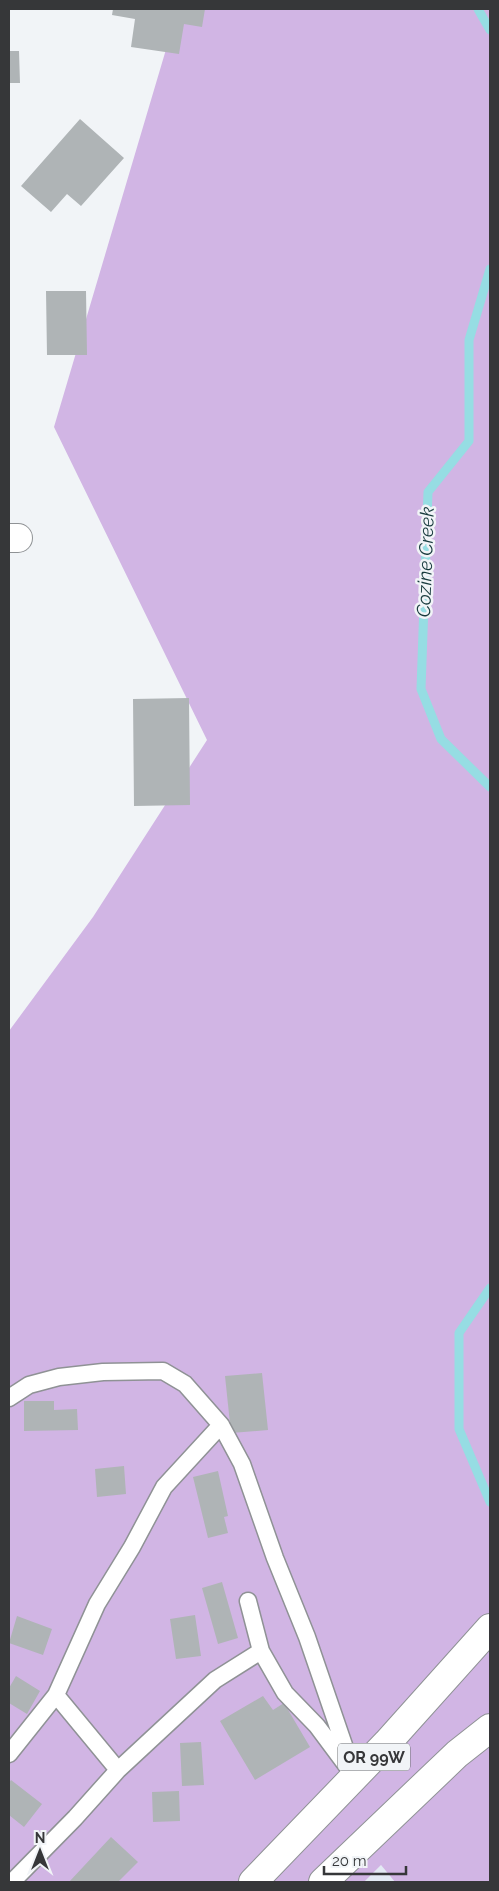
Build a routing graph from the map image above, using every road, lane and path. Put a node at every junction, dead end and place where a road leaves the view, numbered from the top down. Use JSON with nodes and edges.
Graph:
{"nodes":[{"id":1,"x":9,"y":1398,"type":"edge"},
{"id":2,"x":220,"y":1425,"type":"junction"},
{"id":3,"x":248,"y":1601,"type":"dead end"},
{"id":4,"x":490,"y":1628,"type":"edge"},
{"id":5,"x":261,"y":1651,"type":"junction"},
{"id":6,"x":56,"y":1695,"type":"junction"},
{"id":7,"x":490,"y":1728,"type":"edge"},
{"id":8,"x":9,"y":1754,"type":"edge"},
{"id":9,"x":118,"y":1770,"type":"junction"},
{"id":10,"x":355,"y":1777,"type":"junction"},
{"id":11,"x":12,"y":1882,"type":"edge"},
{"id":12,"x":253,"y":1882,"type":"edge"},
{"id":13,"x":322,"y":1882,"type":"edge"}],
"edges":[{"from":1,"to":2,"type":"lane"},
{"from":2,"to":6,"type":"lane"},
{"from":2,"to":10,"type":"lane"},
{"from":3,"to":5,"type":"lane"},
{"from":4,"to":10,"type":"highway","number":"OR 99W"},
{"from":5,"to":9,"type":"lane"},
{"from":5,"to":10,"type":"lane"},
{"from":6,"to":8,"type":"lane"},
{"from":6,"to":9,"type":"lane"},
{"from":7,"to":13,"type":"highway","number":"OR 99W"},
{"from":9,"to":11,"type":"lane"},
{"from":10,"to":12,"type":"highway","number":"OR 99W"}]}
